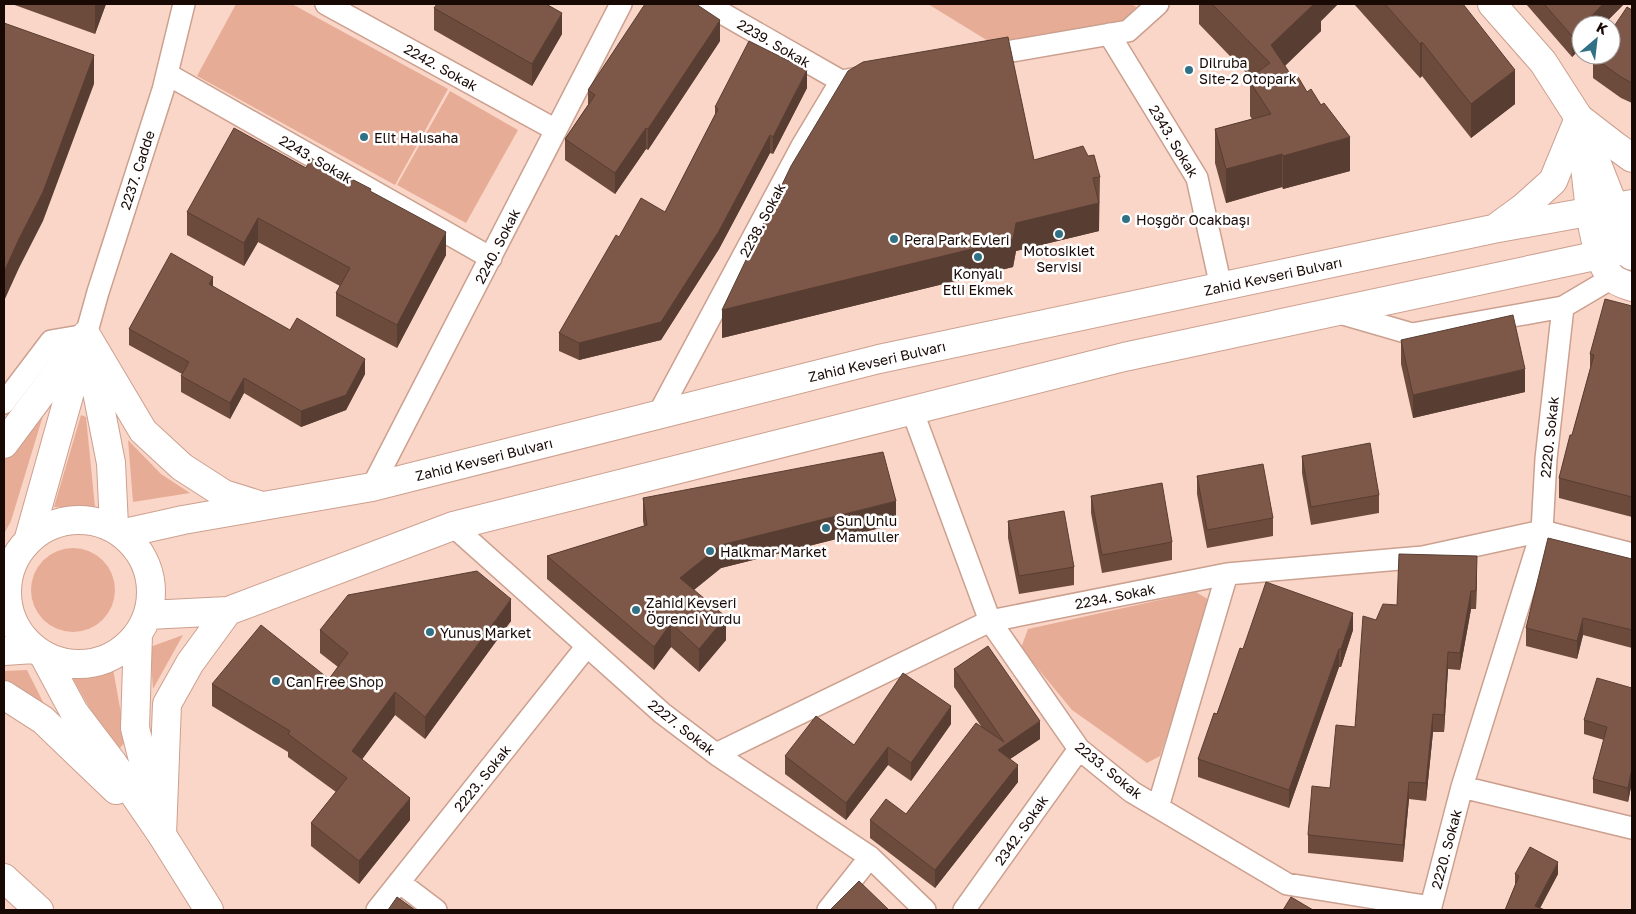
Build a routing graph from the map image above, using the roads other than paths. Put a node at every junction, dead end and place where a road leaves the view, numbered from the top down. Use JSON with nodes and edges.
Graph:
{"nodes":[{"id":1,"x":184,"y":4,"type":"edge"},
{"id":2,"x":326,"y":4,"type":"edge"},
{"id":3,"x":622,"y":4,"type":"edge"},
{"id":4,"x":706,"y":4,"type":"edge"},
{"id":5,"x":1492,"y":4,"type":"edge"},
{"id":6,"x":1145,"y":7,"type":"edge"},
{"id":7,"x":1109,"y":34,"type":"junction"},
{"id":8,"x":967,"y":59,"type":"edge"},
{"id":9,"x":890,"y":73,"type":"edge"},
{"id":10,"x":166,"y":74,"type":"junction"},
{"id":11,"x":841,"y":81,"type":"junction"},
{"id":12,"x":1579,"y":118,"type":"junction"},
{"id":13,"x":556,"y":130,"type":"junction"},
{"id":14,"x":1632,"y":158,"type":"edge"},
{"id":15,"x":1612,"y":207,"type":"edge"},
{"id":16,"x":1493,"y":229,"type":"junction"},
{"id":17,"x":491,"y":258,"type":"junction"},
{"id":18,"x":1622,"y":262,"type":"edge"},
{"id":19,"x":1222,"y":287,"type":"junction"},
{"id":20,"x":1563,"y":307,"type":"junction"},
{"id":21,"x":1336,"y":311,"type":"junction"},
{"id":22,"x":86,"y":335,"type":"junction"},
{"id":23,"x":4,"y":403,"type":"edge"},
{"id":24,"x":912,"y":410,"type":"junction"},
{"id":25,"x":658,"y":415,"type":"junction"},
{"id":26,"x":4,"y":444,"type":"edge"},
{"id":27,"x":372,"y":487,"type":"junction"},
{"id":28,"x":263,"y":507,"type":"junction"},
{"id":29,"x":453,"y":526,"type":"junction"},
{"id":30,"x":120,"y":530,"type":"junction"},
{"id":31,"x":1542,"y":531,"type":"junction"},
{"id":32,"x":29,"y":538,"type":"junction"},
{"id":33,"x":1632,"y":554,"type":"edge"},
{"id":34,"x":8,"y":563,"type":"edge"},
{"id":35,"x":1227,"y":574,"type":"junction"},
{"id":36,"x":228,"y":611,"type":"junction"},
{"id":37,"x":990,"y":621,"type":"junction"},
{"id":38,"x":143,"y":625,"type":"junction"},
{"id":39,"x":588,"y":646,"type":"junction"},
{"id":40,"x":4,"y":651,"type":"edge"},
{"id":41,"x":39,"y":652,"type":"junction"},
{"id":42,"x":4,"y":695,"type":"edge"},
{"id":43,"x":1079,"y":749,"type":"junction"},
{"id":44,"x":716,"y":754,"type":"junction"},
{"id":45,"x":1462,"y":787,"type":"junction"},
{"id":46,"x":1158,"y":807,"type":"junction"},
{"id":47,"x":1632,"y":828,"type":"edge"},
{"id":48,"x":162,"y":835,"type":"junction"},
{"id":49,"x":870,"y":857,"type":"junction"},
{"id":50,"x":4,"y":878,"type":"edge"},
{"id":51,"x":399,"y":882,"type":"junction"},
{"id":52,"x":1431,"y":908,"type":"edge"},
{"id":53,"x":39,"y":910,"type":"edge"},
{"id":54,"x":209,"y":910,"type":"edge"},
{"id":55,"x":377,"y":910,"type":"edge"},
{"id":56,"x":436,"y":910,"type":"edge"},
{"id":57,"x":828,"y":910,"type":"edge"},
{"id":58,"x":925,"y":910,"type":"edge"},
{"id":59,"x":964,"y":910,"type":"edge"}],
"edges":[{"from":1,"to":10,"type":"street","name":"2237. Cadde"},
{"from":2,"to":13,"type":"street","name":"2242. Sokak"},
{"from":3,"to":13,"type":"street","name":"2240. Sokak"},
{"from":4,"to":11,"type":"street","name":"2239. Sokak"},
{"from":5,"to":12,"type":"main road"},
{"from":6,"to":7,"type":"street"},
{"from":7,"to":8,"type":"street"},
{"from":7,"to":19,"type":"street","name":"2343. Sokak"},
{"from":9,"to":11,"type":"street"},
{"from":10,"to":17,"type":"street","name":"2243. Sokak"},
{"from":10,"to":22,"type":"street","name":"2237. Cadde"},
{"from":11,"to":25,"type":"street","name":"2238. Sokak"},
{"from":12,"to":14,"type":"main road"},
{"from":12,"to":15,"type":"main road"},
{"from":12,"to":16,"type":"main road"},
{"from":13,"to":17,"type":"street","name":"2240. Sokak"},
{"from":15,"to":16,"type":"main road","name":"Zahid Kevseri Bulvarı"},
{"from":15,"to":18,"type":"main road"},
{"from":16,"to":19,"type":"main road","name":"Zahid Kevseri Bulvarı"},
{"from":17,"to":27,"type":"street","name":"2240. Sokak"},
{"from":18,"to":20,"type":"street"},
{"from":18,"to":21,"type":"main road"},
{"from":19,"to":25,"type":"main road","name":"Zahid Kevseri Bulvarı"},
{"from":20,"to":21,"type":"street"},
{"from":20,"to":31,"type":"street","name":"2220. Sokak"},
{"from":21,"to":24,"type":"main road"},
{"from":22,"to":23,"type":"street"},
{"from":22,"to":26,"type":"main road"},
{"from":22,"to":28,"type":"main road"},
{"from":22,"to":30,"type":"main road"},
{"from":22,"to":32,"type":"main road"},
{"from":24,"to":29,"type":"main road"},
{"from":24,"to":37,"type":"street","name":"2233. Sokak"},
{"from":25,"to":27,"type":"main road","name":"Zahid Kevseri Bulvarı"},
{"from":27,"to":28,"type":"main road","name":"Zahid Kevseri Bulvarı"},
{"from":28,"to":30,"type":"main road","name":"Zahid Kevseri Bulvarı"},
{"from":29,"to":36,"type":"main road"},
{"from":29,"to":39,"type":"street","name":"2227. Sokak"},
{"from":30,"to":32,"type":"main road"},
{"from":30,"to":38,"type":"main road"},
{"from":31,"to":33,"type":"street"},
{"from":31,"to":35,"type":"street","name":"2234. Sokak"},
{"from":31,"to":45,"type":"street","name":"2220. Sokak"},
{"from":32,"to":34,"type":"main road"},
{"from":34,"to":41,"type":"main road"},
{"from":35,"to":37,"type":"street","name":"2234. Sokak"},
{"from":35,"to":46,"type":"street"},
{"from":36,"to":38,"type":"main road"},
{"from":36,"to":48,"type":"main road"},
{"from":37,"to":43,"type":"street","name":"2233. Sokak"},
{"from":37,"to":44,"type":"street","name":"2234. Sokak"},
{"from":38,"to":41,"type":"main road"},
{"from":38,"to":48,"type":"main road"},
{"from":39,"to":44,"type":"street","name":"2227. Sokak"},
{"from":39,"to":51,"type":"street","name":"2223. Sokak"},
{"from":40,"to":41,"type":"main road"},
{"from":41,"to":48,"type":"main road"},
{"from":42,"to":48,"type":"main road"},
{"from":43,"to":46,"type":"street","name":"2233. Sokak"},
{"from":43,"to":59,"type":"street","name":"2342. Sokak"},
{"from":44,"to":49,"type":"street","name":"2227. Sokak"},
{"from":45,"to":47,"type":"street"},
{"from":45,"to":52,"type":"street","name":"2220. Sokak"},
{"from":46,"to":52,"type":"street","name":"2233. Sokak"},
{"from":48,"to":54,"type":"main road"},
{"from":49,"to":57,"type":"street"},
{"from":49,"to":58,"type":"street","name":"2227. Sokak"},
{"from":50,"to":53,"type":"main road"},
{"from":51,"to":55,"type":"street","name":"2223. Sokak"},
{"from":51,"to":56,"type":"street"}]}
